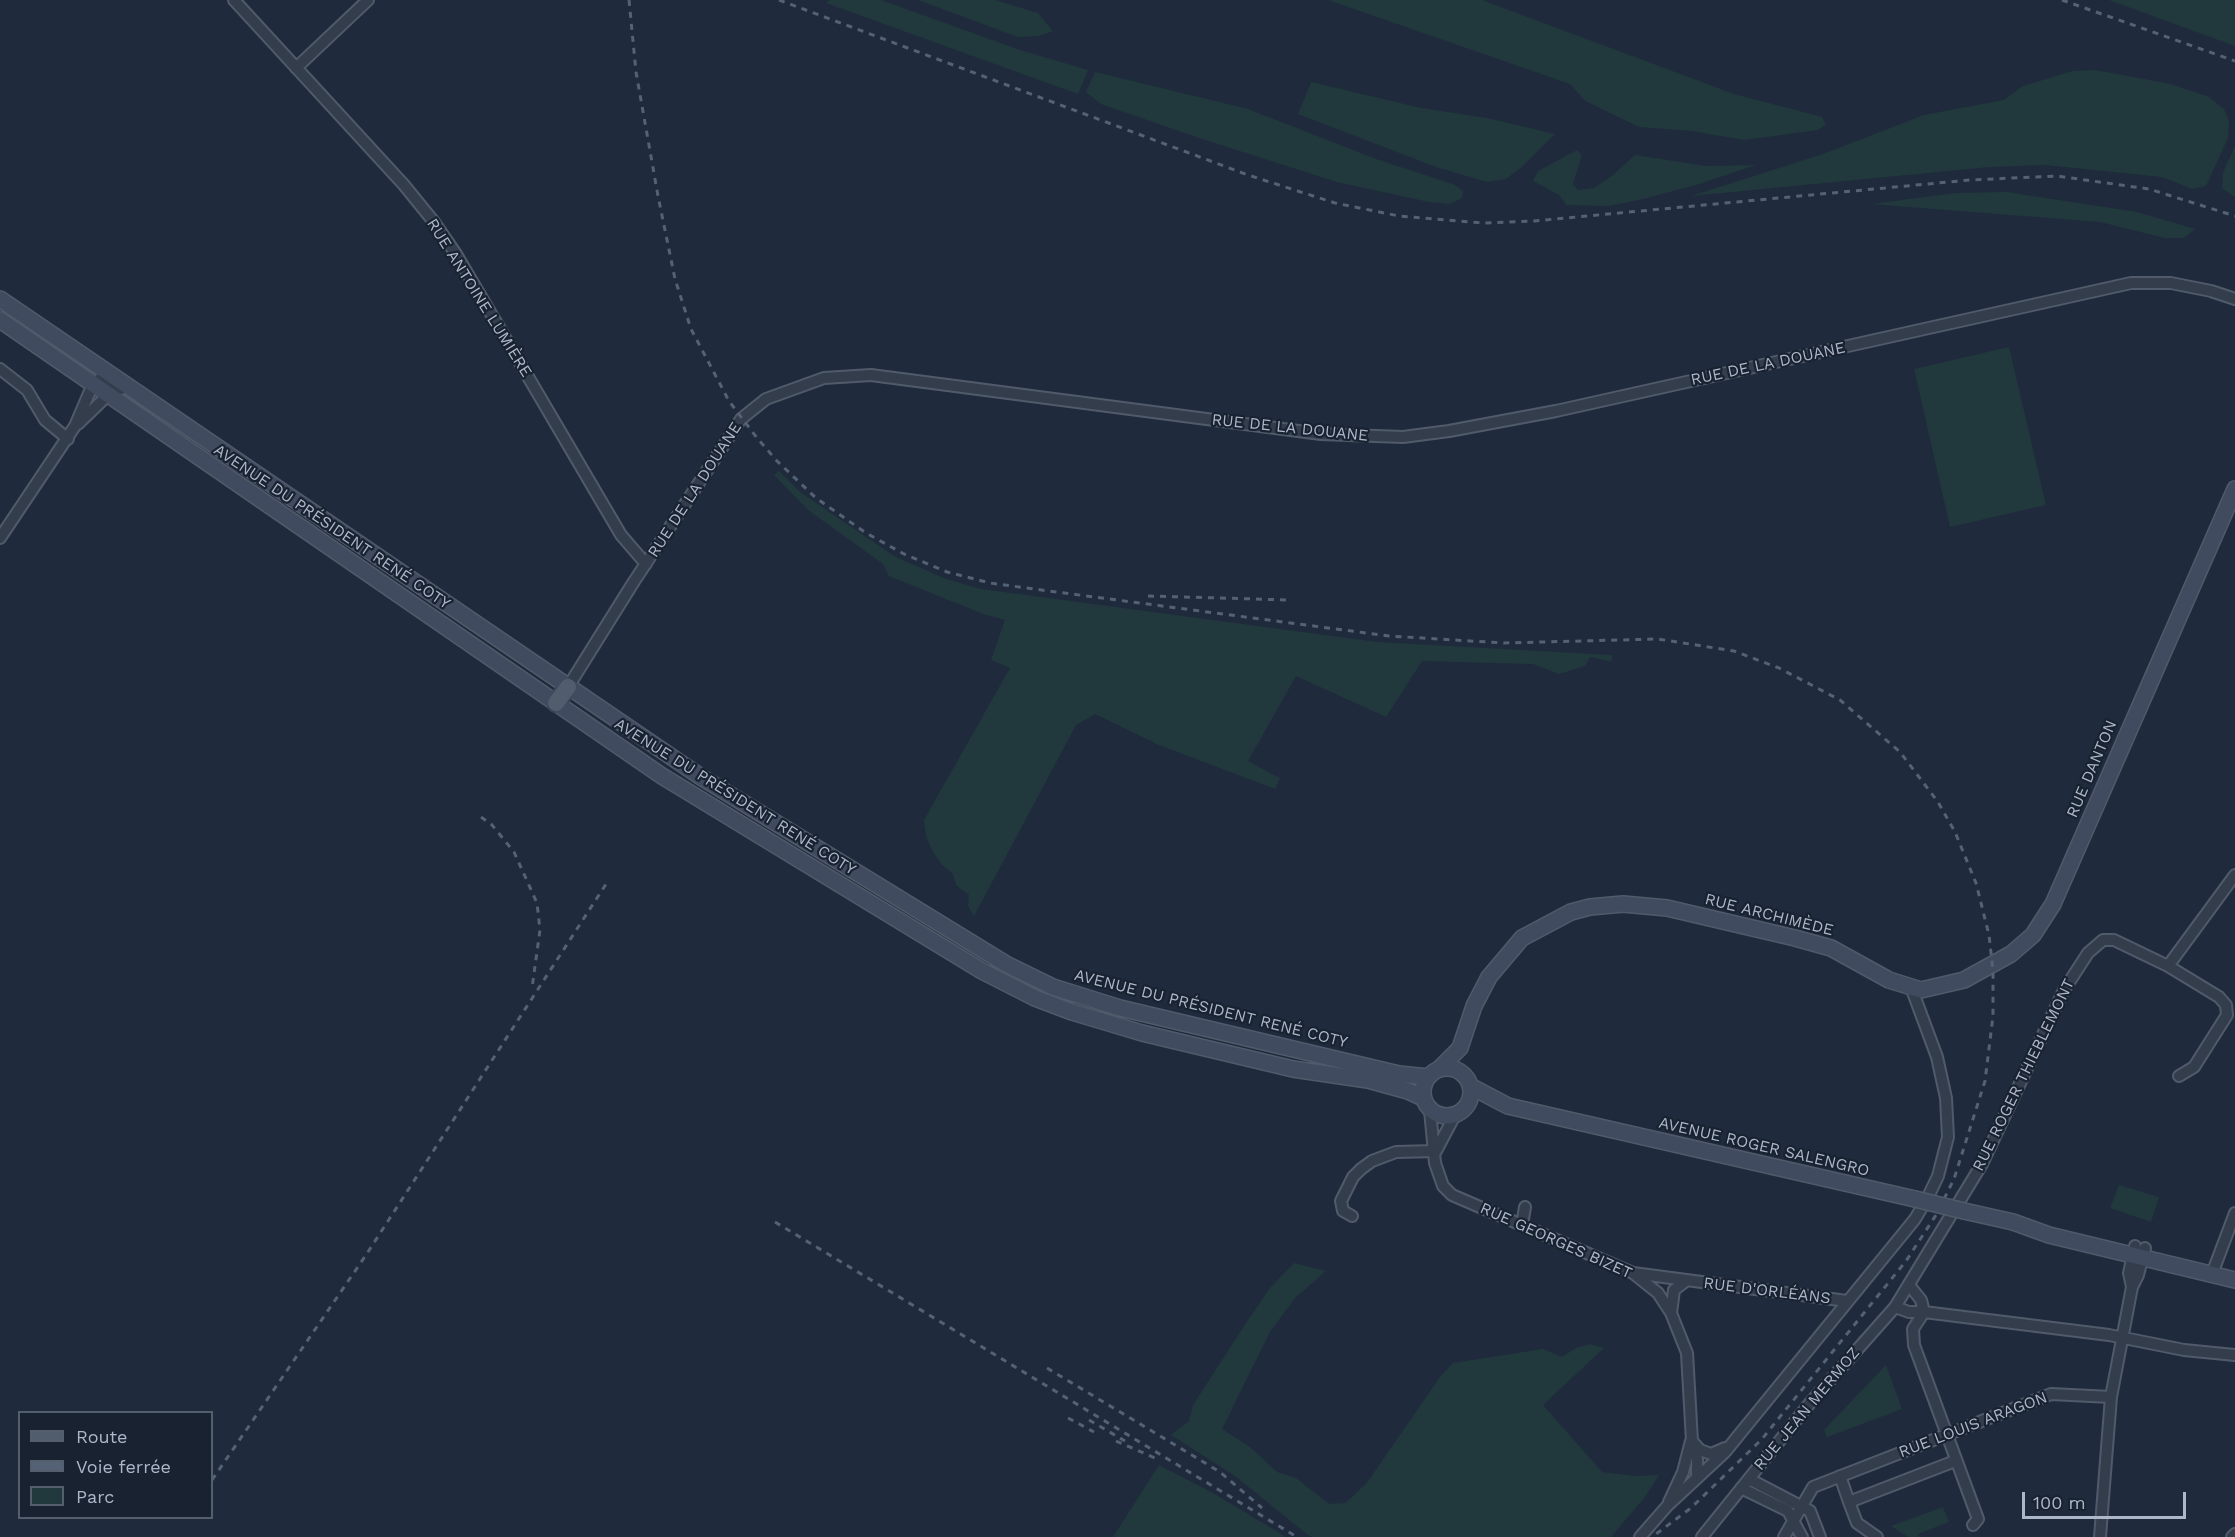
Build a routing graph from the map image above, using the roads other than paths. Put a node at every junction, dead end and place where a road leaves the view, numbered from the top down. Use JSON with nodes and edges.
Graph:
{"nodes":[{"id":1,"x":234,"y":0,"type":"edge"},
{"id":2,"x":368,"y":0,"type":"edge"},
{"id":3,"x":296,"y":68,"type":"junction"},
{"id":4,"x":2230,"y":297,"type":"edge"},
{"id":5,"x":0,"y":299,"type":"edge"},
{"id":6,"x":2235,"y":306,"type":"edge"},
{"id":7,"x":0,"y":320,"type":"edge"},
{"id":8,"x":0,"y":369,"type":"edge"},
{"id":9,"x":93,"y":384,"type":"junction"},
{"id":10,"x":108,"y":395,"type":"junction"},
{"id":11,"x":151,"y":402,"type":"junction"},
{"id":12,"x":75,"y":426,"type":"junction"},
{"id":13,"x":68,"y":439,"type":"junction"},
{"id":14,"x":2235,"y":489,"type":"edge"},
{"id":15,"x":0,"y":538,"type":"edge"},
{"id":16,"x":646,"y":564,"type":"junction"},
{"id":17,"x":568,"y":687,"type":"junction"},
{"id":18,"x":556,"y":703,"type":"junction"},
{"id":19,"x":2235,"y":875,"type":"edge"},
{"id":20,"x":2168,"y":966,"type":"junction"},
{"id":21,"x":1911,"y":987,"type":"junction"},
{"id":22,"x":1460,"y":1048,"type":"junction"},
{"id":23,"x":1434,"y":1073,"type":"junction"},
{"id":24,"x":2179,"y":1076,"type":"dead end"},
{"id":25,"x":1469,"y":1082,"type":"junction"},
{"id":26,"x":1427,"y":1104,"type":"junction"},
{"id":27,"x":1508,"y":1106,"type":"junction"},
{"id":28,"x":1460,"y":1111,"type":"junction"},
{"id":29,"x":1436,"y":1151,"type":"junction"},
{"id":30,"x":1525,"y":1207,"type":"dead end"},
{"id":31,"x":2235,"y":1213,"type":"edge"},
{"id":32,"x":1352,"y":1216,"type":"dead end"},
{"id":33,"x":1522,"y":1225,"type":"junction"},
{"id":34,"x":2139,"y":1252,"type":"junction"},
{"id":35,"x":2214,"y":1269,"type":"junction"},
{"id":36,"x":2235,"y":1269,"type":"edge"},
{"id":37,"x":1633,"y":1273,"type":"junction"},
{"id":38,"x":1687,"y":1280,"type":"junction"},
{"id":39,"x":2235,"y":1280,"type":"edge"},
{"id":40,"x":1909,"y":1285,"type":"junction"},
{"id":41,"x":1847,"y":1301,"type":"junction"},
{"id":42,"x":1895,"y":1307,"type":"junction"},
{"id":43,"x":1924,"y":1312,"type":"junction"},
{"id":44,"x":1671,"y":1313,"type":"junction"},
{"id":45,"x":2121,"y":1336,"type":"junction"},
{"id":46,"x":2235,"y":1355,"type":"edge"},
{"id":47,"x":2111,"y":1397,"type":"junction"},
{"id":48,"x":1946,"y":1435,"type":"junction"},
{"id":49,"x":1692,"y":1441,"type":"junction"},
{"id":50,"x":1731,"y":1445,"type":"junction"},
{"id":51,"x":1955,"y":1461,"type":"junction"},
{"id":52,"x":1840,"y":1476,"type":"junction"},
{"id":53,"x":1697,"y":1477,"type":"junction"},
{"id":54,"x":1749,"y":1479,"type":"junction"},
{"id":55,"x":1741,"y":1488,"type":"junction"},
{"id":56,"x":1849,"y":1502,"type":"junction"},
{"id":57,"x":1668,"y":1505,"type":"junction"},
{"id":58,"x":1802,"y":1505,"type":"junction"},
{"id":59,"x":1795,"y":1519,"type":"junction"},
{"id":60,"x":1972,"y":1525,"type":"dead end"},
{"id":61,"x":1640,"y":1537,"type":"edge"},
{"id":62,"x":1702,"y":1537,"type":"edge"},
{"id":63,"x":1784,"y":1537,"type":"edge"},
{"id":64,"x":1802,"y":1537,"type":"edge"},
{"id":65,"x":1820,"y":1537,"type":"edge"},
{"id":66,"x":1877,"y":1537,"type":"edge"},
{"id":67,"x":2100,"y":1537,"type":"edge"}],
"edges":[{"from":1,"to":3,"type":"street","name":"RUE ANTOINE LUMIÈRE"},
{"from":2,"to":3,"type":"street"},
{"from":3,"to":16,"type":"street","name":"RUE ANTOINE LUMIÈRE"},
{"from":4,"to":6,"type":"street","name":"RUE DE LA DOUANE"},
{"from":4,"to":16,"type":"street","name":"RUE DE LA DOUANE"},
{"from":5,"to":11,"type":"main road","name":"AVENUE DU PRÉSIDENT RENÉ COTY"},
{"from":7,"to":9,"type":"main road","name":"AVENUE DU PRÉSIDENT RENÉ COTY"},
{"from":8,"to":13,"type":"street"},
{"from":9,"to":10,"type":"main road","name":"AVENUE DU PRÉSIDENT RENÉ COTY"},
{"from":9,"to":11,"type":"street","name":"AVENUE DU PRÉSIDENT RENÉ COTY"},
{"from":9,"to":12,"type":"street"},
{"from":10,"to":12,"type":"street"},
{"from":10,"to":18,"type":"main road","name":"AVENUE DU PRÉSIDENT RENÉ COTY"},
{"from":11,"to":17,"type":"main road","name":"AVENUE DU PRÉSIDENT RENÉ COTY"},
{"from":12,"to":13,"type":"street"},
{"from":13,"to":15,"type":"street"},
{"from":14,"to":21,"type":"main road","name":"RUE DANTON"},
{"from":16,"to":17,"type":"street","name":"RUE DE LA DOUANE"},
{"from":17,"to":18,"type":"main road"},
{"from":17,"to":23,"type":"main road","name":"AVENUE DU PRÉSIDENT RENÉ COTY"},
{"from":18,"to":26,"type":"main road","name":"AVENUE DU PRÉSIDENT RENÉ COTY"},
{"from":19,"to":20,"type":"street"},
{"from":20,"to":24,"type":"street","name":"RUE ROGER THIEBLEMONT"},
{"from":20,"to":40,"type":"street","name":"RUE ROGER THIEBLEMONT"},
{"from":21,"to":22,"type":"main road","name":"RUE ARCHIMÈDE"},
{"from":21,"to":41,"type":"street"},
{"from":22,"to":23,"type":"main road","name":"RUE ARCHIMÈDE"},
{"from":22,"to":25,"type":"main road"},
{"from":23,"to":25,"type":"main road"},
{"from":23,"to":26,"type":"main road"},
{"from":25,"to":27,"type":"main road","name":"AVENUE ROGER SALENGRO"},
{"from":25,"to":28,"type":"main road"},
{"from":26,"to":28,"type":"main road"},
{"from":26,"to":29,"type":"street","name":"RUE GEORGES BIZET"},
{"from":27,"to":28,"type":"main road","name":"AVENUE ROGER SALENGRO"},
{"from":27,"to":34,"type":"main road","name":"AVENUE ROGER SALENGRO","bridge":true},
{"from":28,"to":29,"type":"street"},
{"from":29,"to":32,"type":"street"},
{"from":29,"to":33,"type":"street","name":"RUE GEORGES BIZET"},
{"from":30,"to":33,"type":"street"},
{"from":31,"to":35,"type":"street"},
{"from":33,"to":37,"type":"street","name":"RUE GEORGES BIZET"},
{"from":34,"to":35,"type":"main road","name":"AVENUE ROGER SALENGRO"},
{"from":34,"to":45,"type":"street"},
{"from":35,"to":36,"type":"main road","name":"AVENUE ROGER SALENGRO"},
{"from":35,"to":39,"type":"main road","name":"AVENUE ROGER SALENGRO"},
{"from":37,"to":38,"type":"street","name":"RUE D'ORLÉANS"},
{"from":37,"to":44,"type":"street","name":"RUE GEORGES BIZET"},
{"from":38,"to":41,"type":"street","name":"RUE D'ORLÉANS"},
{"from":38,"to":44,"type":"street","name":"RUE D'ORLÉANS"},
{"from":40,"to":42,"type":"street","name":"RUE ROGER THIEBLEMONT"},
{"from":40,"to":43,"type":"street"},
{"from":41,"to":50,"type":"street"},
{"from":42,"to":43,"type":"street"},
{"from":42,"to":54,"type":"street","name":"RUE JEAN MERMOZ"},
{"from":43,"to":45,"type":"street"},
{"from":43,"to":48,"type":"street"},
{"from":44,"to":49,"type":"street","name":"RUE GEORGES BIZET"},
{"from":45,"to":46,"type":"street"},
{"from":45,"to":47,"type":"street"},
{"from":47,"to":48,"type":"street","name":"RUE LOUIS ARAGON"},
{"from":47,"to":67,"type":"street"},
{"from":48,"to":51,"type":"street"},
{"from":48,"to":52,"type":"street","name":"RUE LOUIS ARAGON"},
{"from":49,"to":50,"type":"street"},
{"from":49,"to":53,"type":"street","name":"RUE GEORGES BIZET"},
{"from":49,"to":57,"type":"street","name":"RUE GEORGES BIZET"},
{"from":50,"to":53,"type":"street"},
{"from":51,"to":56,"type":"street","name":"RUE LOUIS ARAGON"},
{"from":51,"to":60,"type":"street"},
{"from":52,"to":56,"type":"street"},
{"from":52,"to":58,"type":"street","name":"RUE LOUIS ARAGON"},
{"from":53,"to":57,"type":"street","name":"RUE GEORGES BIZET"},
{"from":54,"to":55,"type":"street","name":"RUE JEAN MERMOZ"},
{"from":54,"to":58,"type":"street"},
{"from":55,"to":59,"type":"street"},
{"from":55,"to":62,"type":"street","name":"RUE JEAN MERMOZ"},
{"from":56,"to":66,"type":"street"},
{"from":57,"to":61,"type":"street","name":"RUE GEORGES BIZET"},
{"from":58,"to":59,"type":"street"},
{"from":58,"to":65,"type":"street"},
{"from":59,"to":63,"type":"street"},
{"from":59,"to":64,"type":"street"}]}
